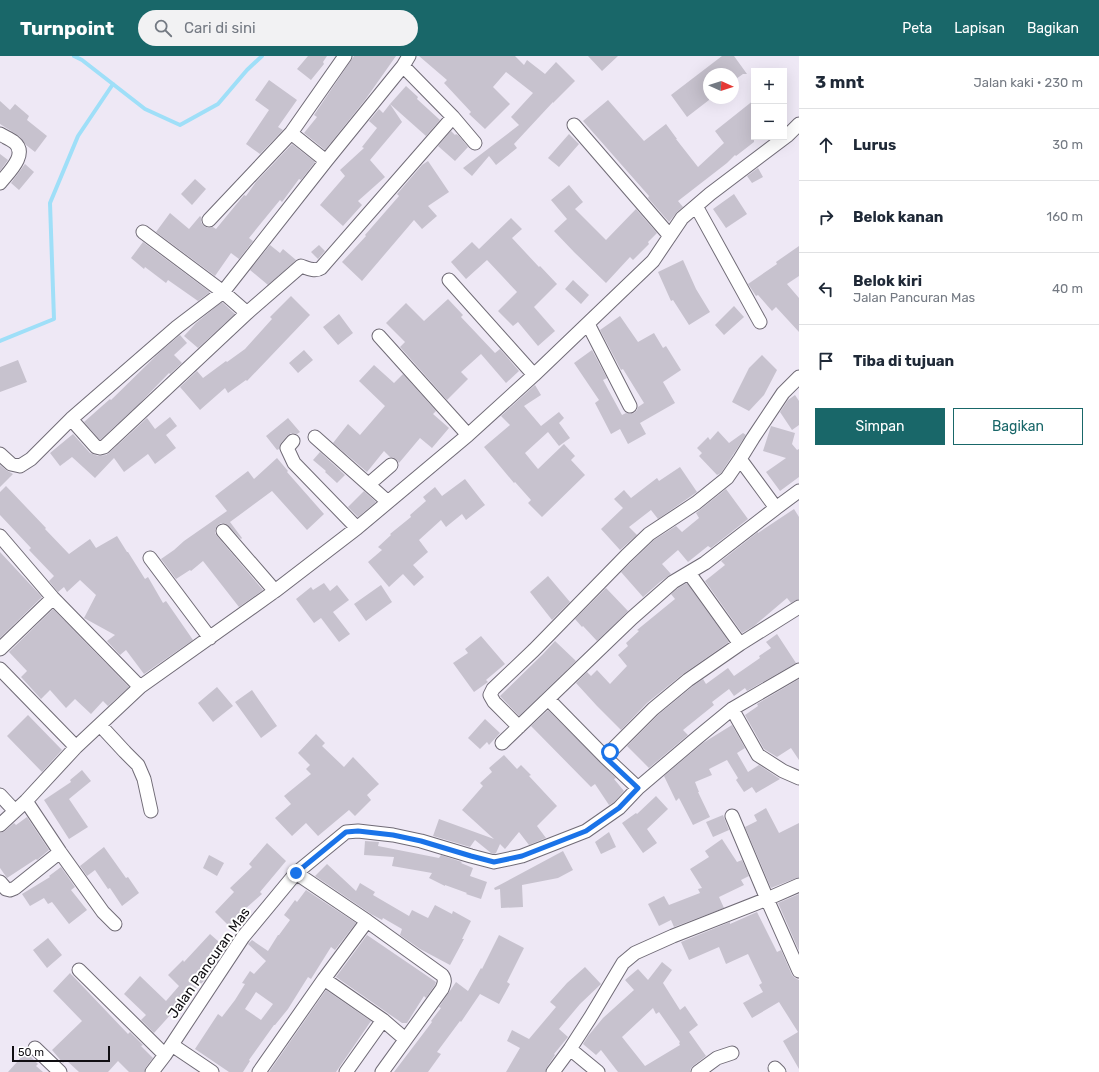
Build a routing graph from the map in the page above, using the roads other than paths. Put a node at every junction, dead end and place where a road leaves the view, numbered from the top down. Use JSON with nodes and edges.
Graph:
{"nodes":[{"id":1,"x":345,"y":56,"type":"edge"},
{"id":2,"x":406,"y":61,"type":"edge"},
{"id":3,"x":453,"y":117,"type":"junction"},
{"id":4,"x":799,"y":124,"type":"edge"},
{"id":5,"x":574,"y":125,"type":"dead end"},
{"id":6,"x":0,"y":134,"type":"edge"},
{"id":7,"x":291,"y":134,"type":"junction"},
{"id":8,"x":475,"y":143,"type":"dead end"},
{"id":9,"x":326,"y":161,"type":"junction"},
{"id":10,"x":0,"y":183,"type":"edge"},
{"id":11,"x":696,"y":206,"type":"junction"},
{"id":12,"x":209,"y":220,"type":"dead end"},
{"id":13,"x":143,"y":232,"type":"dead end"},
{"id":14,"x":670,"y":236,"type":"junction"},
{"id":15,"x":449,"y":280,"type":"dead end"},
{"id":16,"x":223,"y":292,"type":"junction"},
{"id":17,"x":247,"y":313,"type":"junction"},
{"id":18,"x":760,"y":322,"type":"dead end"},
{"id":19,"x":588,"y":324,"type":"junction"},
{"id":20,"x":379,"y":336,"type":"dead end"},
{"id":21,"x":534,"y":375,"type":"junction"},
{"id":22,"x":799,"y":377,"type":"edge"},
{"id":23,"x":630,"y":406,"type":"dead end"},
{"id":24,"x":71,"y":420,"type":"junction"},
{"id":25,"x":468,"y":435,"type":"junction"},
{"id":26,"x":315,"y":437,"type":"dead end"},
{"id":27,"x":293,"y":441,"type":"dead end"},
{"id":28,"x":0,"y":454,"type":"edge"},
{"id":29,"x":740,"y":459,"type":"junction"},
{"id":30,"x":391,"y":465,"type":"dead end"},
{"id":31,"x":369,"y":484,"type":"junction"},
{"id":32,"x":799,"y":491,"type":"edge"},
{"id":33,"x":388,"y":502,"type":"junction"},
{"id":34,"x":776,"y":508,"type":"junction"},
{"id":35,"x":357,"y":528,"type":"junction"},
{"id":36,"x":223,"y":531,"type":"dead end"},
{"id":37,"x":0,"y":536,"type":"edge"},
{"id":38,"x":150,"y":558,"type":"dead end"},
{"id":39,"x":689,"y":573,"type":"junction"},
{"id":40,"x":275,"y":591,"type":"junction"},
{"id":41,"x":53,"y":598,"type":"junction"},
{"id":42,"x":799,"y":607,"type":"edge"},
{"id":43,"x":210,"y":638,"type":"junction"},
{"id":44,"x":740,"y":644,"type":"junction"},
{"id":45,"x":0,"y":649,"type":"edge"},
{"id":46,"x":0,"y":669,"type":"edge"},
{"id":47,"x":799,"y":670,"type":"edge"},
{"id":48,"x":140,"y":687,"type":"junction"},
{"id":49,"x":548,"y":699,"type":"junction"},
{"id":50,"x":732,"y":709,"type":"junction"},
{"id":51,"x":100,"y":725,"type":"junction"},
{"id":52,"x":518,"y":727,"type":"junction"},
{"id":53,"x":502,"y":743,"type":"dead end"},
{"id":54,"x":76,"y":747,"type":"junction"},
{"id":55,"x":605,"y":757,"type":"junction"},
{"id":56,"x":799,"y":778,"type":"edge"},
{"id":57,"x":638,"y":788,"type":"junction"},
{"id":58,"x":0,"y":795,"type":"edge"},
{"id":59,"x":26,"y":801,"type":"junction"},
{"id":60,"x":14,"y":810,"type":"junction"},
{"id":61,"x":151,"y":812,"type":"dead end"},
{"id":62,"x":732,"y":816,"type":"dead end"},
{"id":63,"x":0,"y":825,"type":"edge"},
{"id":64,"x":60,"y":852,"type":"junction"},
{"id":65,"x":296,"y":873,"type":"junction"},
{"id":66,"x":0,"y":882,"type":"edge"},
{"id":67,"x":799,"y":885,"type":"edge"},
{"id":68,"x":767,"y":899,"type":"junction"},
{"id":69,"x":367,"y":921,"type":"junction"},
{"id":70,"x":115,"y":924,"type":"dead end"},
{"id":71,"x":79,"y":970,"type":"dead end"},
{"id":72,"x":799,"y":971,"type":"edge"},
{"id":73,"x":324,"y":979,"type":"junction"},
{"id":74,"x":383,"y":1020,"type":"junction"},
{"id":75,"x":405,"y":1039,"type":"junction"},
{"id":76,"x":35,"y":1048,"type":"dead end"},
{"id":77,"x":570,"y":1049,"type":"junction"},
{"id":78,"x":168,"y":1050,"type":"junction"},
{"id":79,"x":732,"y":1053,"type":"dead end"},
{"id":80,"x":60,"y":1072,"type":"edge"},
{"id":81,"x":152,"y":1072,"type":"edge"},
{"id":82,"x":212,"y":1072,"type":"edge"},
{"id":83,"x":259,"y":1072,"type":"edge"},
{"id":84,"x":346,"y":1072,"type":"edge"},
{"id":85,"x":382,"y":1072,"type":"edge"},
{"id":86,"x":553,"y":1072,"type":"edge"},
{"id":87,"x":598,"y":1072,"type":"edge"},
{"id":88,"x":698,"y":1072,"type":"edge"}],
"edges":[{"from":1,"to":7,"type":"street"},
{"from":2,"to":3,"type":"street"},
{"from":2,"to":9,"type":"street"},
{"from":3,"to":8,"type":"street"},
{"from":3,"to":17,"type":"street"},
{"from":4,"to":11,"type":"street"},
{"from":5,"to":14,"type":"street"},
{"from":6,"to":10,"type":"street"},
{"from":7,"to":9,"type":"street"},
{"from":7,"to":12,"type":"street"},
{"from":9,"to":16,"type":"street"},
{"from":11,"to":14,"type":"street"},
{"from":11,"to":18,"type":"street"},
{"from":13,"to":16,"type":"street"},
{"from":14,"to":19,"type":"street"},
{"from":15,"to":21,"type":"street"},
{"from":16,"to":17,"type":"street"},
{"from":16,"to":24,"type":"street"},
{"from":17,"to":24,"type":"street"},
{"from":19,"to":21,"type":"street"},
{"from":19,"to":23,"type":"street"},
{"from":20,"to":25,"type":"street"},
{"from":21,"to":25,"type":"street"},
{"from":22,"to":29,"type":"street"},
{"from":24,"to":28,"type":"street"},
{"from":25,"to":33,"type":"street"},
{"from":26,"to":31,"type":"street"},
{"from":27,"to":35,"type":"street"},
{"from":29,"to":34,"type":"street"},
{"from":29,"to":52,"type":"street"},
{"from":30,"to":31,"type":"street"},
{"from":31,"to":33,"type":"street"},
{"from":32,"to":34,"type":"street"},
{"from":33,"to":35,"type":"street"},
{"from":34,"to":39,"type":"street"},
{"from":35,"to":40,"type":"street"},
{"from":36,"to":40,"type":"street"},
{"from":37,"to":41,"type":"street"},
{"from":38,"to":43,"type":"street"},
{"from":39,"to":44,"type":"street"},
{"from":39,"to":49,"type":"street"},
{"from":40,"to":43,"type":"street"},
{"from":41,"to":45,"type":"street"},
{"from":41,"to":48,"type":"street"},
{"from":42,"to":44,"type":"street"},
{"from":43,"to":48,"type":"street"},
{"from":44,"to":55,"type":"street"},
{"from":46,"to":54,"type":"street"},
{"from":47,"to":50,"type":"street"},
{"from":48,"to":51,"type":"street"},
{"from":49,"to":52,"type":"street"},
{"from":49,"to":55,"type":"street"},
{"from":50,"to":56,"type":"street"},
{"from":50,"to":57,"type":"street"},
{"from":51,"to":54,"type":"street"},
{"from":51,"to":61,"type":"street"},
{"from":52,"to":53,"type":"street"},
{"from":54,"to":59,"type":"street"},
{"from":55,"to":57,"type":"street"},
{"from":57,"to":65,"type":"street","name":"Jalan Pancuran Mas"},
{"from":58,"to":60,"type":"street"},
{"from":59,"to":60,"type":"street"},
{"from":59,"to":64,"type":"street"},
{"from":60,"to":63,"type":"street"},
{"from":62,"to":68,"type":"street"},
{"from":64,"to":66,"type":"street"},
{"from":64,"to":70,"type":"street"},
{"from":65,"to":69,"type":"street"},
{"from":65,"to":78,"type":"street","name":"Jalan Pancuran Mas"},
{"from":67,"to":68,"type":"street"},
{"from":68,"to":72,"type":"street"},
{"from":68,"to":77,"type":"street"},
{"from":69,"to":73,"type":"street"},
{"from":69,"to":75,"type":"street"},
{"from":71,"to":78,"type":"street"},
{"from":73,"to":74,"type":"street"},
{"from":73,"to":83,"type":"street"},
{"from":74,"to":75,"type":"street"},
{"from":74,"to":84,"type":"street"},
{"from":75,"to":85,"type":"street"},
{"from":76,"to":80,"type":"street"},
{"from":77,"to":86,"type":"street"},
{"from":77,"to":87,"type":"street"},
{"from":78,"to":81,"type":"street","name":"Jalan Pancuran Mas"},
{"from":78,"to":82,"type":"street"},
{"from":79,"to":88,"type":"street"}]}
